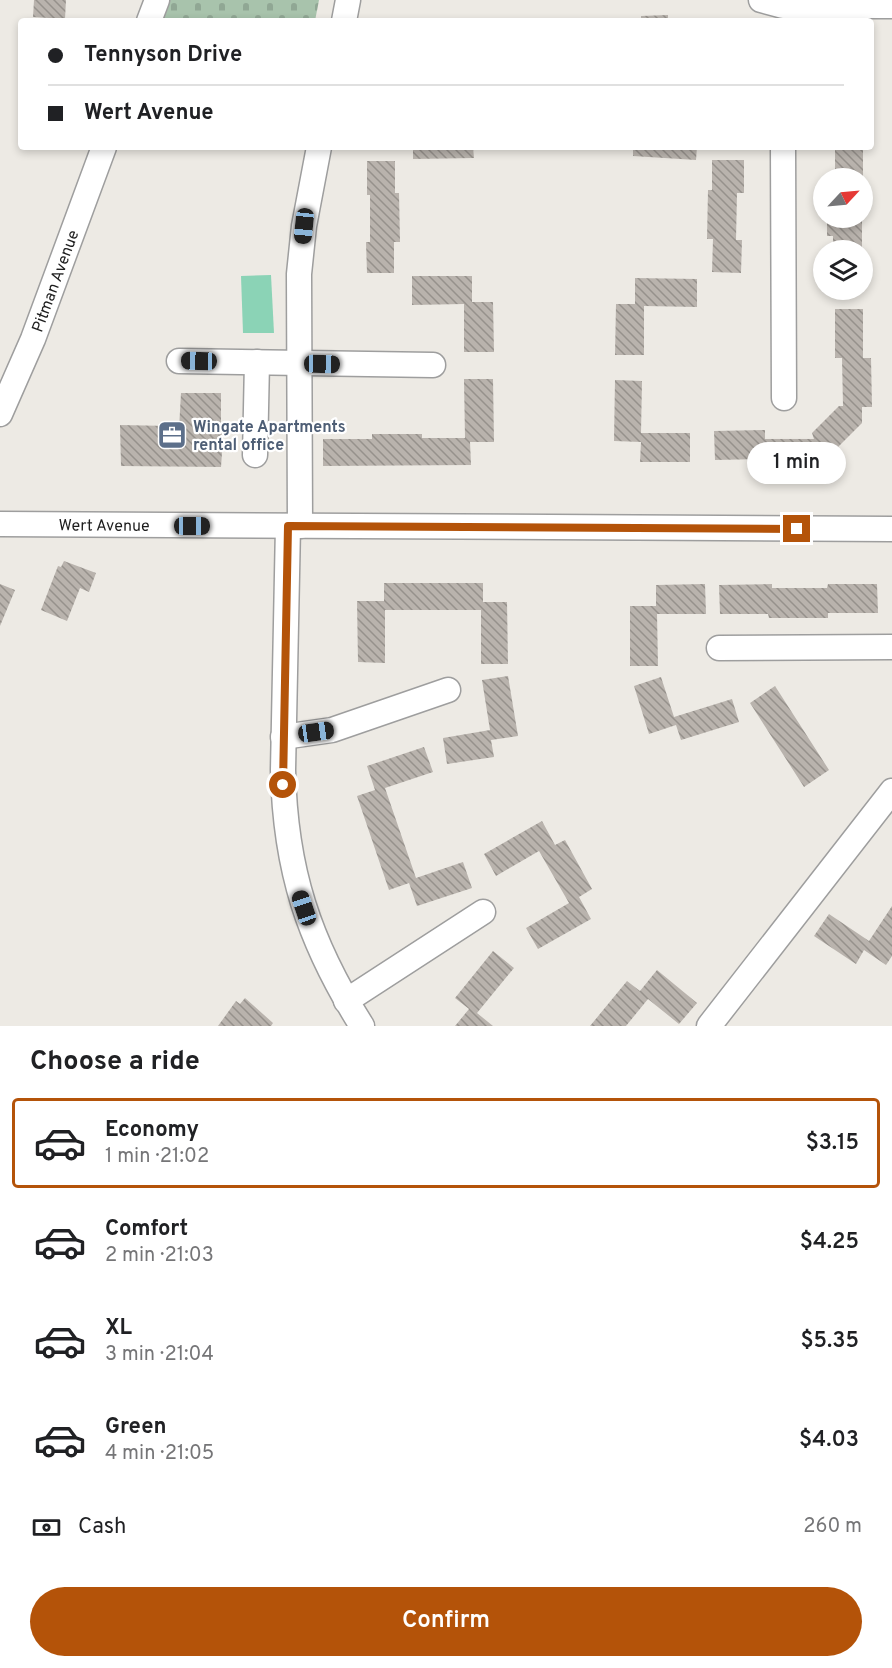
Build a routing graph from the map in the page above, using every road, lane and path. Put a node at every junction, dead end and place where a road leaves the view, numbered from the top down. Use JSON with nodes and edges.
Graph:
{"nodes":[{"id":1,"x":157,"y":0,"type":"edge"},
{"id":2,"x":348,"y":0,"type":"edge"},
{"id":3,"x":892,"y":6,"type":"edge"},
{"id":4,"x":776,"y":9,"type":"edge"},
{"id":5,"x":150,"y":18,"type":"edge"},
{"id":6,"x":345,"y":18,"type":"edge"},
{"id":7,"x":103,"y":150,"type":"edge"},
{"id":8,"x":318,"y":150,"type":"edge"},
{"id":9,"x":783,"y":150,"type":"edge"},
{"id":10,"x":179,"y":361,"type":"dead end"},
{"id":11,"x":257,"y":362,"type":"junction"},
{"id":12,"x":300,"y":364,"type":"junction"},
{"id":13,"x":433,"y":365,"type":"dead end"},
{"id":14,"x":784,"y":398,"type":"dead end"},
{"id":15,"x":0,"y":414,"type":"edge"},
{"id":16,"x":255,"y":455,"type":"dead end"},
{"id":17,"x":0,"y":524,"type":"edge"},
{"id":18,"x":294,"y":526,"type":"junction"},
{"id":19,"x":892,"y":529,"type":"edge"},
{"id":20,"x":892,"y":647,"type":"edge"},
{"id":21,"x":718,"y":648,"type":"dead end"},
{"id":22,"x":448,"y":690,"type":"dead end"},
{"id":23,"x":284,"y":737,"type":"junction"},
{"id":24,"x":892,"y":791,"type":"edge"},
{"id":25,"x":483,"y":912,"type":"dead end"},
{"id":26,"x":346,"y":1001,"type":"junction"},
{"id":27,"x":362,"y":1026,"type":"edge"},
{"id":28,"x":709,"y":1026,"type":"edge"}],
"edges":[{"from":1,"to":5,"type":"street"},
{"from":2,"to":6,"type":"street"},
{"from":3,"to":4,"type":"street"},
{"from":7,"to":15,"type":"street","name":"Pitman Avenue"},
{"from":8,"to":12,"type":"street"},
{"from":9,"to":14,"type":"street"},
{"from":10,"to":11,"type":"street"},
{"from":11,"to":12,"type":"street"},
{"from":11,"to":16,"type":"street"},
{"from":12,"to":13,"type":"street"},
{"from":12,"to":18,"type":"street"},
{"from":17,"to":18,"type":"street","name":"Wert Avenue"},
{"from":18,"to":19,"type":"street","name":"Wert Avenue"},
{"from":18,"to":23,"type":"street"},
{"from":20,"to":21,"type":"street"},
{"from":22,"to":23,"type":"street"},
{"from":23,"to":26,"type":"street"},
{"from":24,"to":28,"type":"street"},
{"from":25,"to":26,"type":"street"},
{"from":26,"to":27,"type":"street"}]}
